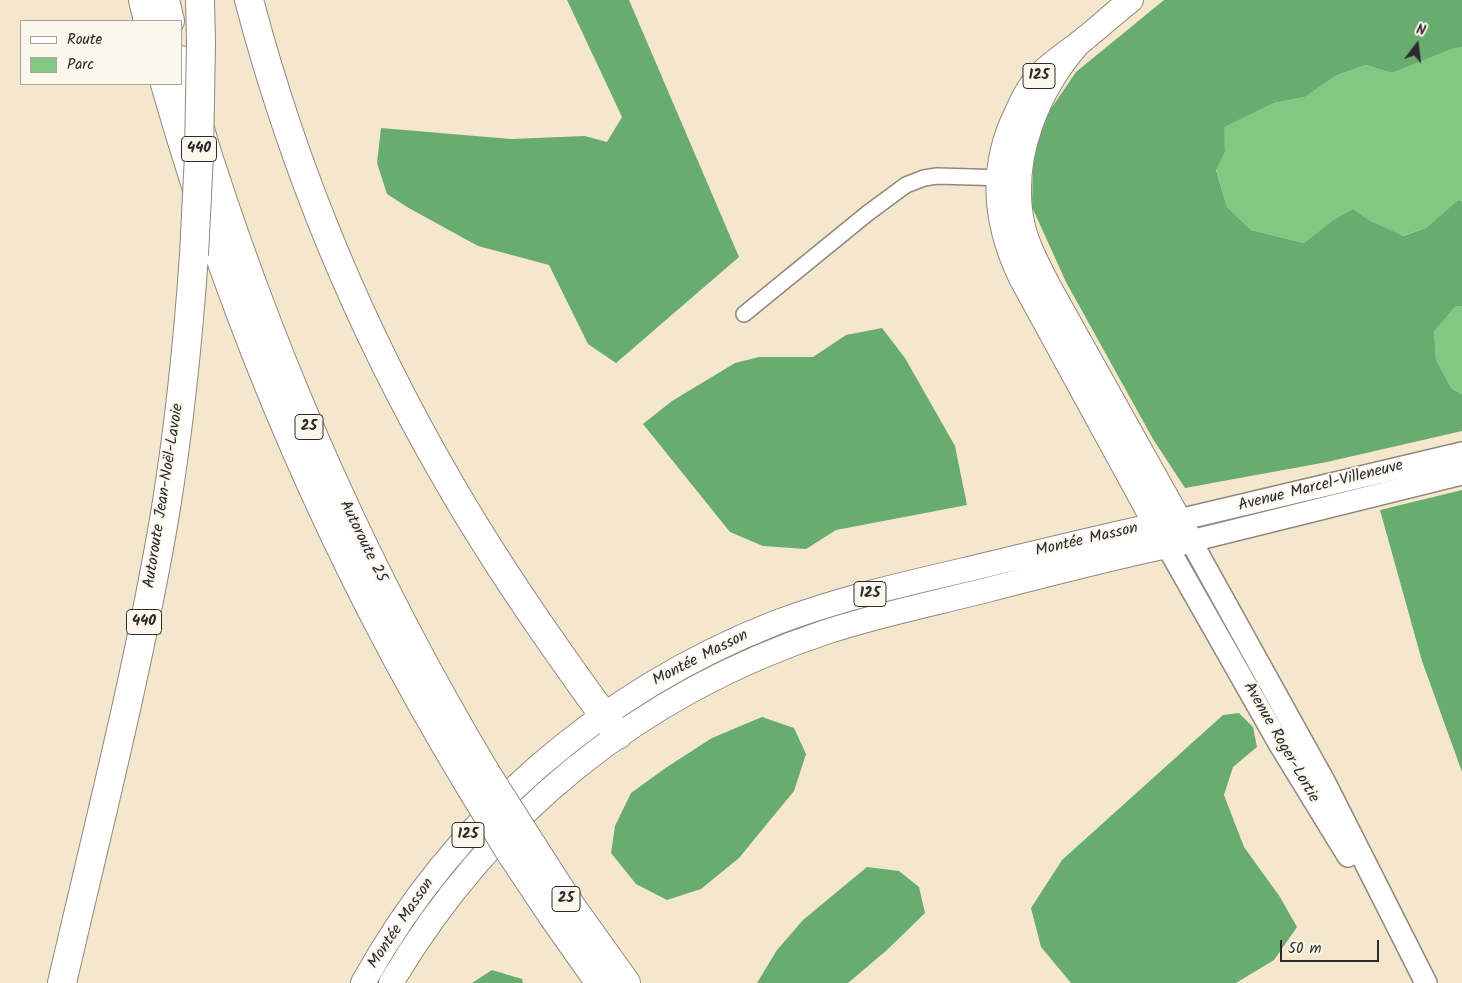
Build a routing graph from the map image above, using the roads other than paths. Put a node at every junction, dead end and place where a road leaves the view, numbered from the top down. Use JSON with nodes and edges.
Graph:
{"nodes":[{"id":1,"x":143,"y":0,"type":"edge"},
{"id":2,"x":164,"y":0,"type":"edge"},
{"id":3,"x":200,"y":0,"type":"edge"},
{"id":4,"x":249,"y":0,"type":"edge"},
{"id":5,"x":1131,"y":0,"type":"edge"},
{"id":6,"x":148,"y":20,"type":"edge"},
{"id":7,"x":170,"y":20,"type":"edge"},
{"id":8,"x":182,"y":63,"type":"edge"},
{"id":9,"x":165,"y":85,"type":"edge"},
{"id":10,"x":1009,"y":179,"type":"junction"},
{"id":11,"x":744,"y":314,"type":"dead end"},
{"id":12,"x":1462,"y":453,"type":"edge"},
{"id":13,"x":1462,"y":474,"type":"edge"},
{"id":14,"x":1179,"y":520,"type":"junction"},
{"id":15,"x":1156,"y":525,"type":"junction"},
{"id":16,"x":1191,"y":541,"type":"junction"},
{"id":17,"x":1167,"y":546,"type":"junction"},
{"id":18,"x":611,"y":725,"type":"junction"},
{"id":19,"x":479,"y":780,"type":"junction"},
{"id":20,"x":1412,"y":957,"type":"junction"},
{"id":21,"x":600,"y":972,"type":"edge"},
{"id":22,"x":62,"y":983,"type":"edge"},
{"id":23,"x":363,"y":983,"type":"edge"},
{"id":24,"x":391,"y":983,"type":"edge"},
{"id":25,"x":626,"y":983,"type":"edge"},
{"id":26,"x":1426,"y":983,"type":"edge"}],
"edges":[{"from":1,"to":6,"type":"highway"},
{"from":2,"to":7,"type":"highway"},
{"from":3,"to":22,"type":"highway","name":"Autoroute Jean-Noël-Lavoie","number":"440","bridge":true},
{"from":4,"to":18,"type":"highway"},
{"from":5,"to":10,"type":"main road","name":"Montée Masson","number":"125"},
{"from":8,"to":19,"type":"highway","name":"Autoroute 25","number":"25"},
{"from":9,"to":19,"type":"highway","name":"Autoroute 25","number":"25"},
{"from":10,"to":11,"type":"street"},
{"from":10,"to":14,"type":"main road","name":"Montée Masson"},
{"from":10,"to":15,"type":"main road","name":"Montée Masson","number":"125"},
{"from":12,"to":14,"type":"street","name":"Avenue Marcel-Villeneuve"},
{"from":13,"to":16,"type":"street","name":"Avenue Marcel-Villeneuve"},
{"from":14,"to":15,"type":"main road","name":"Montée Masson"},
{"from":14,"to":16,"type":"main road","name":"Avenue Roger-Lortie"},
{"from":15,"to":17,"type":"main road","name":"Avenue Roger-Lortie"},
{"from":15,"to":18,"type":"main road","name":"Montée Masson","number":"125"},
{"from":16,"to":17,"type":"main road","name":"Montée Masson","number":"125"},
{"from":16,"to":20,"type":"street","name":"Avenue Roger-Lortie"},
{"from":17,"to":18,"type":"main road","name":"Montée Masson","number":"125"},
{"from":17,"to":20,"type":"street","name":"Avenue Roger-Lortie"},
{"from":18,"to":23,"type":"main road","name":"Montée Masson","number":"125"},
{"from":18,"to":24,"type":"main road","name":"Montée Masson","number":"125"},
{"from":19,"to":21,"type":"highway","name":"Autoroute 25","number":"25","bridge":true},
{"from":20,"to":26,"type":"street","name":"Avenue Roger-Lortie"},
{"from":21,"to":25,"type":"highway","name":"Autoroute 25","number":"25"}]}
